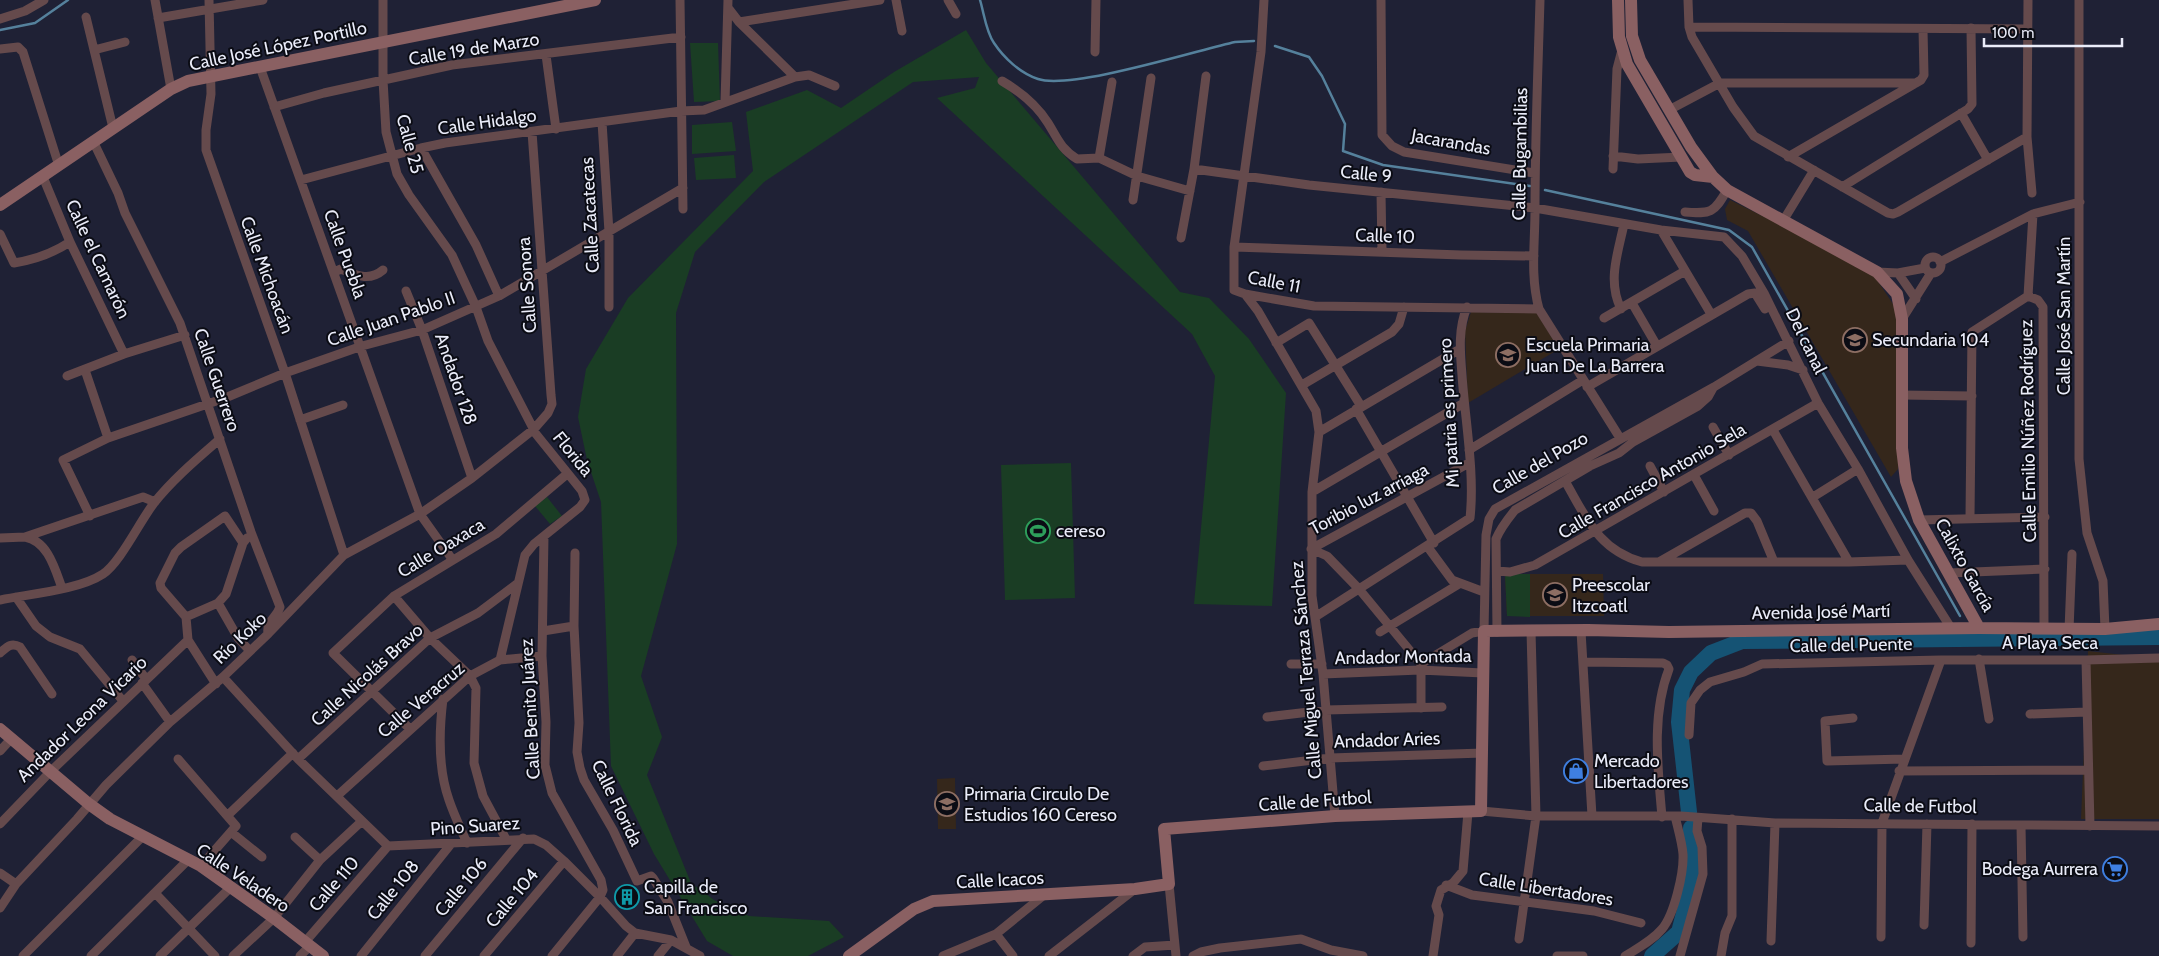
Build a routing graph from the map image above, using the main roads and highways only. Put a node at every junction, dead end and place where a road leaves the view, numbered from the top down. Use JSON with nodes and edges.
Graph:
{"nodes":[{"id":1,"x":595,"y":0,"type":"edge"},
{"id":2,"x":1618,"y":0,"type":"edge"},
{"id":3,"x":1631,"y":0,"type":"edge"},
{"id":4,"x":560,"y":3,"type":"edge"},
{"id":5,"x":1713,"y":177,"type":"junction"},
{"id":6,"x":0,"y":205,"type":"edge"},
{"id":7,"x":2159,"y":624,"type":"edge"},
{"id":8,"x":1979,"y":628,"type":"junction"},
{"id":9,"x":1484,"y":632,"type":"joint"},
{"id":10,"x":0,"y":729,"type":"edge"},
{"id":11,"x":1475,"y":811,"type":"joint"},
{"id":12,"x":1169,"y":884,"type":"joint"},
{"id":13,"x":322,"y":956,"type":"edge"},
{"id":14,"x":849,"y":956,"type":"edge"}],
"edges":[{"from":1,"to":4,"type":"main road","name":"Calle José López Portillo"},
{"from":2,"to":5,"type":"main road"},
{"from":3,"to":5,"type":"main road"},
{"from":4,"to":6,"type":"main road","name":"Calle José López Portillo"},
{"from":5,"to":8,"type":"main road","name":"Calixto García"},
{"from":7,"to":8,"type":"main road","name":"Avenida José Martí"},
{"from":8,"to":9,"type":"main road","name":"Avenida José Martí"},
{"from":9,"to":11,"type":"main road","name":"Calle del Pozo"},
{"from":10,"to":13,"type":"main road","name":"Calle Veladero"},
{"from":11,"to":12,"type":"main road","name":"Calle de Futbol"},
{"from":12,"to":14,"type":"main road","name":"Calle Icacos"}]}
